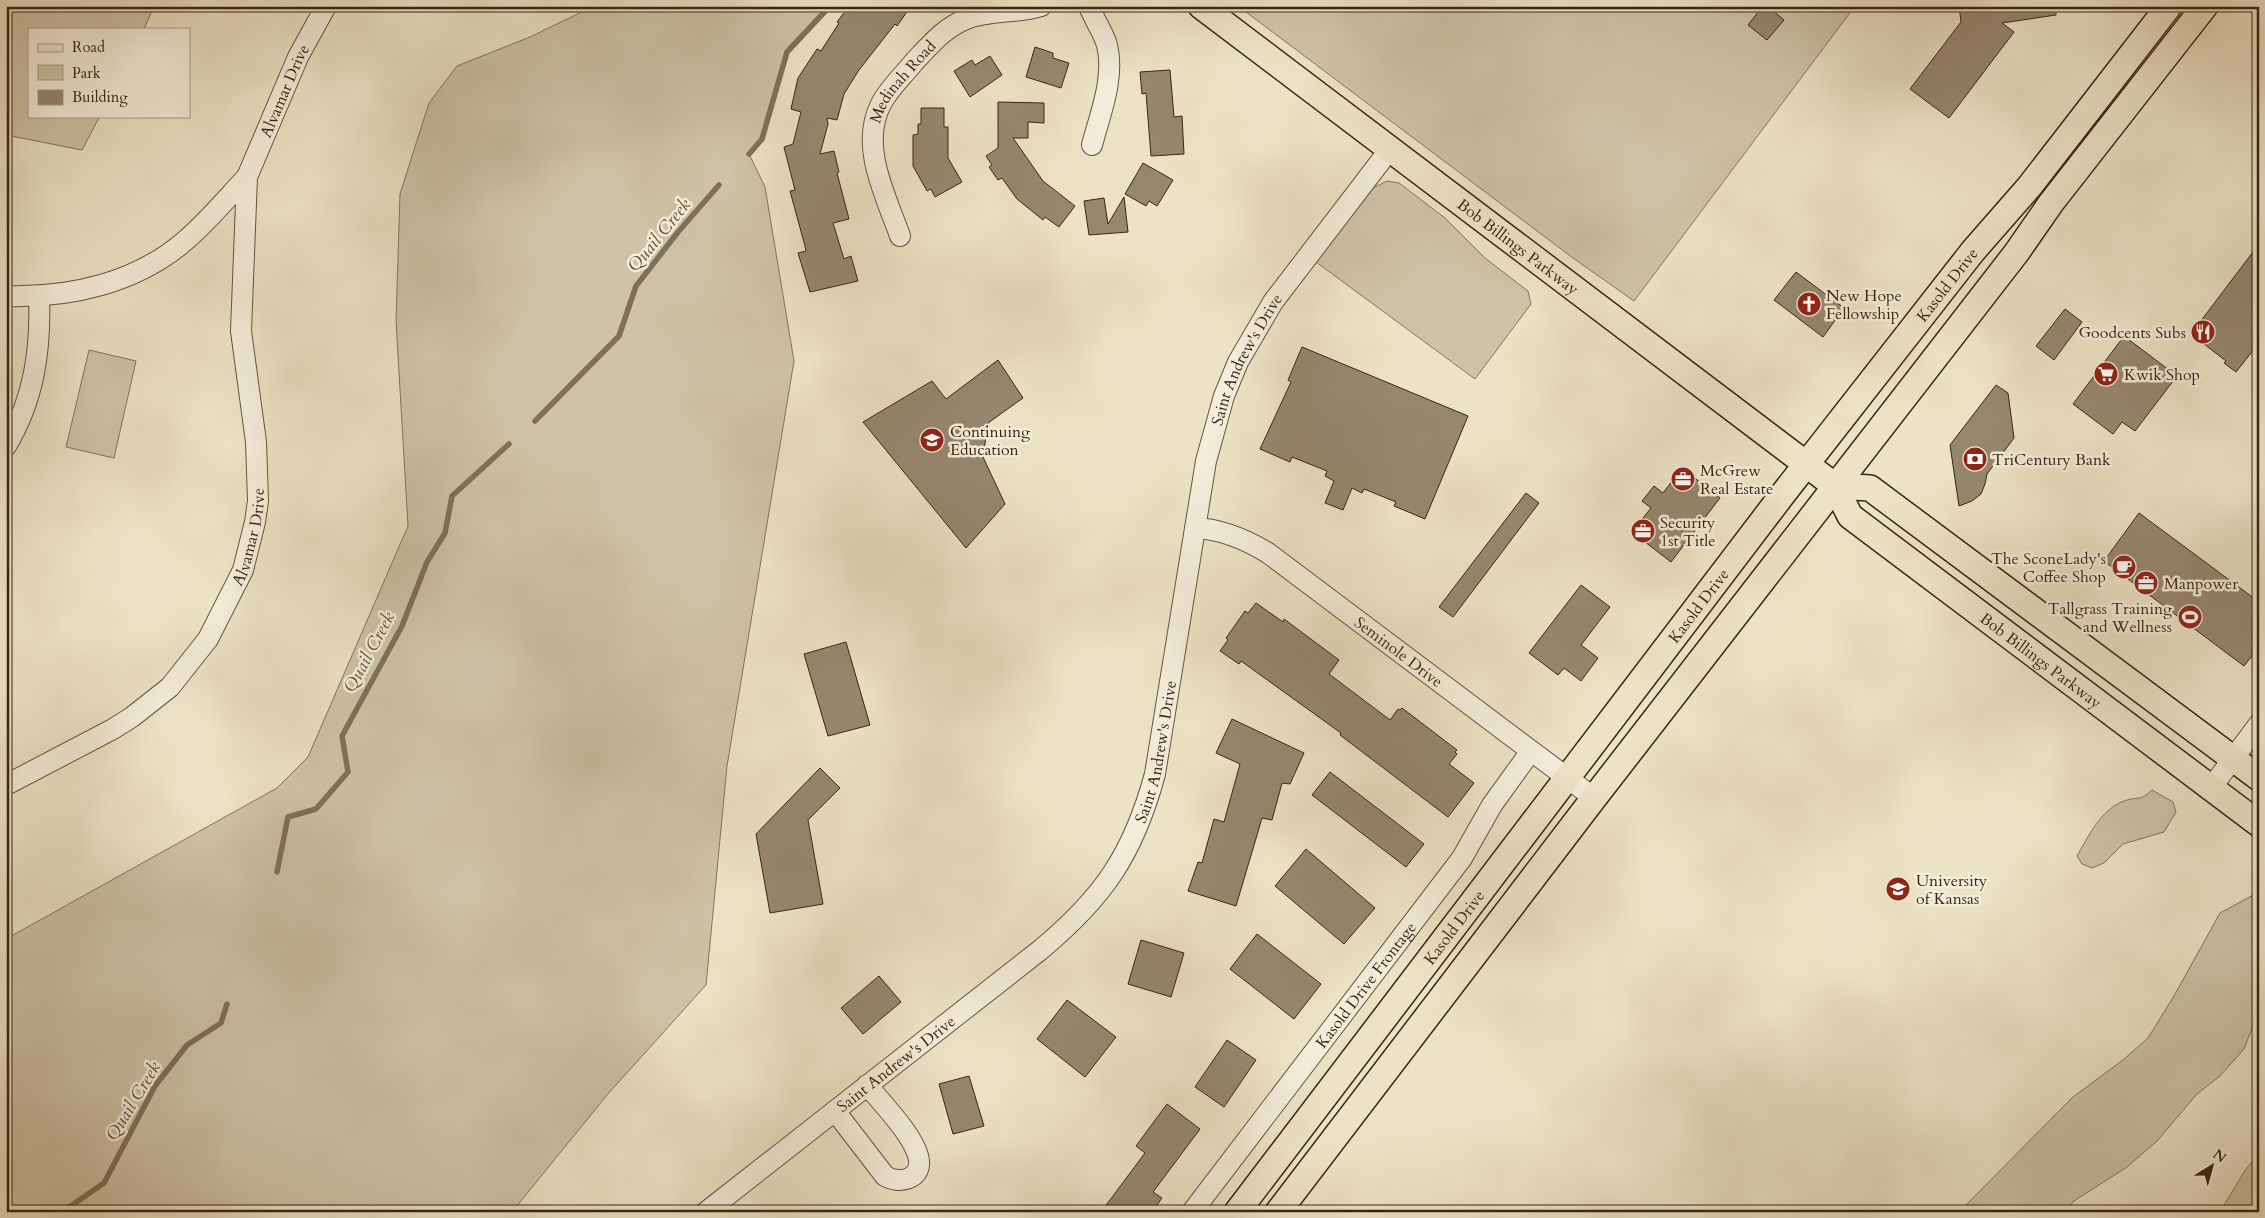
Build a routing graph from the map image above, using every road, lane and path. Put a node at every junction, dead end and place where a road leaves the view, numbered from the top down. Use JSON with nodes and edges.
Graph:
{"nodes":[{"id":1,"x":326,"y":6,"type":"edge"},
{"id":2,"x":1041,"y":6,"type":"edge"},
{"id":3,"x":1089,"y":6,"type":"edge"},
{"id":4,"x":1201,"y":6,"type":"edge"},
{"id":5,"x":2169,"y":6,"type":"edge"},
{"id":6,"x":2204,"y":6,"type":"edge"},
{"id":7,"x":1092,"y":145,"type":"dead end"},
{"id":8,"x":1390,"y":149,"type":"junction"},
{"id":9,"x":247,"y":177,"type":"junction"},
{"id":10,"x":900,"y":236,"type":"dead end"},
{"id":11,"x":6,"y":296,"type":"edge"},
{"id":12,"x":39,"y":297,"type":"junction"},
{"id":13,"x":6,"y":446,"type":"edge"},
{"id":14,"x":1807,"y":465,"type":"junction"},
{"id":15,"x":1835,"y":486,"type":"junction"},
{"id":16,"x":1195,"y":528,"type":"junction"},
{"id":17,"x":2259,"y":724,"type":"edge"},
{"id":18,"x":1531,"y":751,"type":"junction"},
{"id":19,"x":2232,"y":759,"type":"junction"},
{"id":20,"x":1568,"y":778,"type":"junction"},
{"id":21,"x":2259,"y":778,"type":"edge"},
{"id":22,"x":6,"y":785,"type":"edge"},
{"id":23,"x":2211,"y":788,"type":"junction"},
{"id":24,"x":1594,"y":798,"type":"junction"},
{"id":25,"x":2259,"y":824,"type":"edge"},
{"id":26,"x":867,"y":1085,"type":"junction"},
{"id":27,"x":835,"y":1110,"type":"junction"},
{"id":28,"x":706,"y":1212,"type":"edge"},
{"id":29,"x":1192,"y":1212,"type":"edge"},
{"id":30,"x":1237,"y":1212,"type":"edge"},
{"id":31,"x":1278,"y":1212,"type":"edge"}],
"edges":[{"from":1,"to":9,"type":"street","name":"Alvamar Drive"},
{"from":2,"to":10,"type":"street","name":"Medinah Road"},
{"from":3,"to":7,"type":"street"},
{"from":4,"to":8,"type":"main road","name":"Bob Billings Parkway"},
{"from":5,"to":14,"type":"main road","name":"Kasold Drive"},
{"from":6,"to":15,"type":"main road","name":"Kasold Drive"},
{"from":8,"to":14,"type":"main road","name":"Bob Billings Parkway"},
{"from":8,"to":16,"type":"street","name":"Saint Andrew's Drive"},
{"from":9,"to":12,"type":"street","name":"Alvamar Drive"},
{"from":9,"to":22,"type":"street","name":"Alvamar Drive"},
{"from":11,"to":12,"type":"street","name":"Alvamar Drive"},
{"from":12,"to":13,"type":"street"},
{"from":14,"to":15,"type":"main road","name":"Bob Billings Parkway"},
{"from":14,"to":20,"type":"main road","name":"Kasold Drive"},
{"from":15,"to":19,"type":"main road"},
{"from":15,"to":23,"type":"main road","name":"Bob Billings Parkway"},
{"from":15,"to":24,"type":"main road","name":"Kasold Drive"},
{"from":16,"to":18,"type":"street","name":"Seminole Drive"},
{"from":16,"to":26,"type":"street","name":"Saint Andrew's Drive"},
{"from":17,"to":19,"type":"street"},
{"from":18,"to":20,"type":"street","name":"Seminole Drive"},
{"from":18,"to":29,"type":"street","name":"Kasold Drive Frontage"},
{"from":19,"to":21,"type":"main road"},
{"from":19,"to":23,"type":"street"},
{"from":20,"to":24,"type":"street","name":"Seminole Drive"},
{"from":20,"to":30,"type":"main road","name":"Kasold Drive"},
{"from":23,"to":25,"type":"main road","name":"Bob Billings Parkway"},
{"from":24,"to":31,"type":"main road","name":"Kasold Drive"},
{"from":26,"to":27,"type":"street","name":"Saint Andrew's Drive"},
{"from":26,"to":27,"type":"street"},
{"from":27,"to":28,"type":"street","name":"Saint Andrew's Drive"}]}
